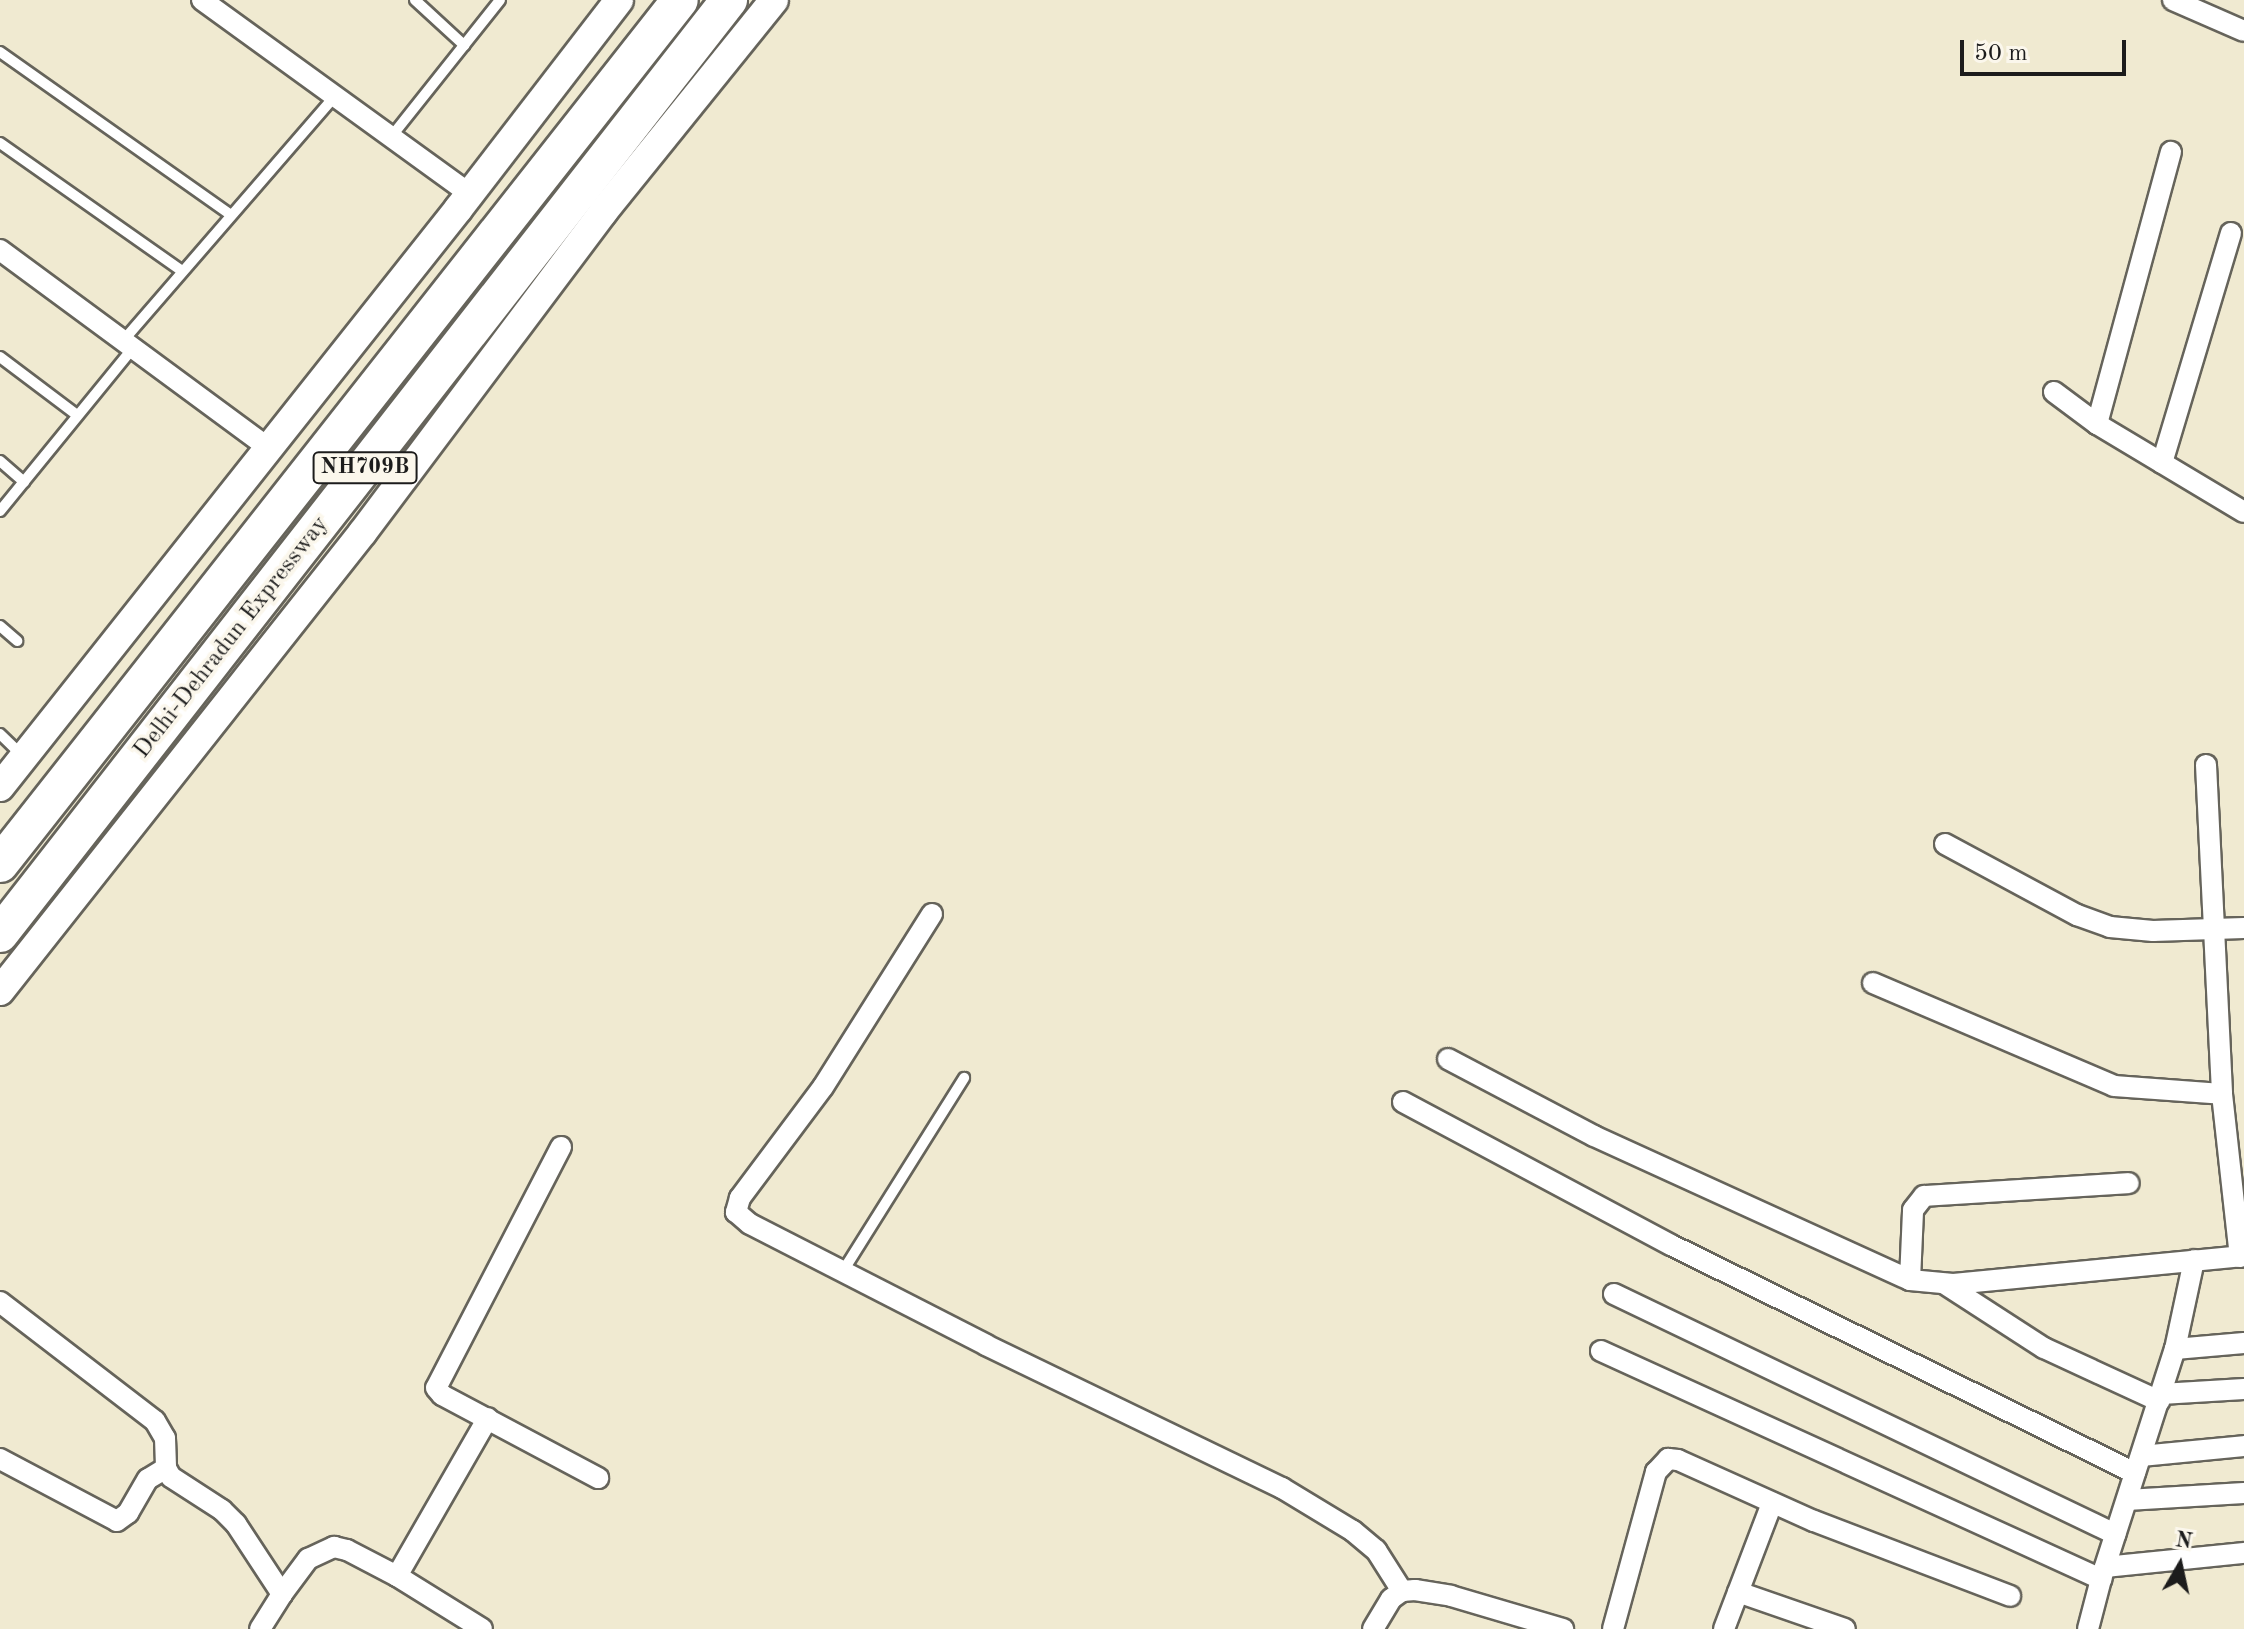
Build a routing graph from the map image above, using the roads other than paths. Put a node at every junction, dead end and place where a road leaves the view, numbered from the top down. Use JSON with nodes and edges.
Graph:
{"nodes":[{"id":1,"x":202,"y":0,"type":"edge"},
{"id":2,"x":415,"y":0,"type":"edge"},
{"id":3,"x":500,"y":0,"type":"edge"},
{"id":4,"x":619,"y":0,"type":"edge"},
{"id":5,"x":680,"y":0,"type":"edge"},
{"id":6,"x":729,"y":0,"type":"edge"},
{"id":7,"x":774,"y":0,"type":"edge"},
{"id":8,"x":2174,"y":0,"type":"edge"},
{"id":9,"x":2244,"y":31,"type":"edge"},
{"id":10,"x":464,"y":45,"type":"junction"},
{"id":11,"x":0,"y":52,"type":"edge"},
{"id":12,"x":335,"y":96,"type":"junction"},
{"id":13,"x":391,"y":137,"type":"junction"},
{"id":14,"x":0,"y":143,"type":"edge"},
{"id":15,"x":2171,"y":152,"type":"dead end"},
{"id":16,"x":470,"y":194,"type":"junction"},
{"id":17,"x":230,"y":214,"type":"junction"},
{"id":18,"x":2231,"y":233,"type":"dead end"},
{"id":19,"x":0,"y":250,"type":"edge"},
{"id":20,"x":181,"y":270,"type":"junction"},
{"id":21,"x":127,"y":346,"type":"junction"},
{"id":22,"x":0,"y":357,"type":"edge"},
{"id":23,"x":2054,"y":392,"type":"dead end"},
{"id":24,"x":77,"y":415,"type":"junction"},
{"id":25,"x":2097,"y":424,"type":"junction"},
{"id":26,"x":267,"y":447,"type":"junction"},
{"id":27,"x":0,"y":461,"type":"edge"},
{"id":28,"x":2162,"y":463,"type":"junction"},
{"id":29,"x":24,"y":482,"type":"junction"},
{"id":30,"x":0,"y":511,"type":"edge"},
{"id":31,"x":2244,"y":512,"type":"edge"},
{"id":32,"x":0,"y":626,"type":"edge"},
{"id":33,"x":17,"y":641,"type":"dead end"},
{"id":34,"x":0,"y":734,"type":"edge"},
{"id":35,"x":23,"y":756,"type":"junction"},
{"id":36,"x":2206,"y":765,"type":"dead end"},
{"id":37,"x":0,"y":787,"type":"edge"},
{"id":38,"x":1945,"y":844,"type":"dead end"},
{"id":39,"x":0,"y":864,"type":"edge"},
{"id":40,"x":932,"y":914,"type":"dead end"},
{"id":41,"x":2244,"y":928,"type":"edge"},
{"id":42,"x":2215,"y":930,"type":"junction"},
{"id":43,"x":0,"y":934,"type":"edge"},
{"id":44,"x":1873,"y":983,"type":"dead end"},
{"id":45,"x":0,"y":991,"type":"edge"},
{"id":46,"x":1448,"y":1059,"type":"dead end"},
{"id":47,"x":964,"y":1078,"type":"dead end"},
{"id":48,"x":2222,"y":1094,"type":"junction"},
{"id":49,"x":1403,"y":1102,"type":"dead end"},
{"id":50,"x":561,"y":1147,"type":"dead end"},
{"id":51,"x":2238,"y":1177,"type":"edge"},
{"id":52,"x":2129,"y":1183,"type":"dead end"},
{"id":53,"x":2242,"y":1256,"type":"edge"},
{"id":54,"x":2194,"y":1260,"type":"junction"},
{"id":55,"x":843,"y":1271,"type":"junction"},
{"id":56,"x":1910,"y":1280,"type":"junction"},
{"id":57,"x":1945,"y":1284,"type":"junction"},
{"id":58,"x":1614,"y":1294,"type":"dead end"},
{"id":59,"x":0,"y":1302,"type":"edge"},
{"id":60,"x":2244,"y":1343,"type":"edge"},
{"id":61,"x":2175,"y":1349,"type":"junction"},
{"id":62,"x":1601,"y":1351,"type":"dead end"},
{"id":63,"x":2244,"y":1389,"type":"edge"},
{"id":64,"x":2160,"y":1398,"type":"junction"},
{"id":65,"x":488,"y":1418,"type":"junction"},
{"id":66,"x":2244,"y":1446,"type":"edge"},
{"id":67,"x":0,"y":1459,"type":"edge"},
{"id":68,"x":2138,"y":1464,"type":"junction"},
{"id":69,"x":166,"y":1468,"type":"junction"},
{"id":70,"x":598,"y":1478,"type":"dead end"},
{"id":71,"x":2244,"y":1493,"type":"edge"},
{"id":72,"x":2127,"y":1500,"type":"junction"},
{"id":73,"x":1772,"y":1503,"type":"junction"},
{"id":74,"x":2115,"y":1534,"type":"junction"},
{"id":75,"x":2244,"y":1553,"type":"edge"},
{"id":76,"x":2103,"y":1573,"type":"junction"},
{"id":77,"x":397,"y":1576,"type":"junction"},
{"id":78,"x":1402,"y":1591,"type":"junction"},
{"id":79,"x":1738,"y":1592,"type":"junction"},
{"id":80,"x":282,"y":1594,"type":"junction"},
{"id":81,"x":2010,"y":1596,"type":"dead end"},
{"id":82,"x":263,"y":1628,"type":"edge"},
{"id":83,"x":482,"y":1629,"type":"edge"},
{"id":84,"x":1373,"y":1629,"type":"edge"},
{"id":85,"x":1563,"y":1629,"type":"edge"},
{"id":86,"x":1613,"y":1629,"type":"edge"},
{"id":87,"x":1724,"y":1629,"type":"edge"},
{"id":88,"x":1845,"y":1629,"type":"edge"},
{"id":89,"x":2088,"y":1629,"type":"edge"}],
"edges":[{"from":1,"to":12,"type":"street"},
{"from":2,"to":10,"type":"lane"},
{"from":3,"to":10,"type":"lane"},
{"from":4,"to":16,"type":"street"},
{"from":5,"to":39,"type":"highway","name":"Delhi-Dehradun Expressway","number":"NH709B"},
{"from":6,"to":43,"type":"highway","name":"Delhi-Dehradun Expressway","number":"NH709B"},
{"from":7,"to":45,"type":"street"},
{"from":8,"to":9,"type":"street"},
{"from":10,"to":13,"type":"lane"},
{"from":11,"to":17,"type":"lane"},
{"from":12,"to":13,"type":"street"},
{"from":12,"to":17,"type":"lane"},
{"from":13,"to":16,"type":"street"},
{"from":14,"to":20,"type":"lane"},
{"from":15,"to":25,"type":"street"},
{"from":16,"to":26,"type":"street"},
{"from":17,"to":20,"type":"lane"},
{"from":18,"to":28,"type":"street"},
{"from":19,"to":21,"type":"street"},
{"from":20,"to":21,"type":"lane"},
{"from":21,"to":24,"type":"lane"},
{"from":21,"to":26,"type":"street"},
{"from":22,"to":24,"type":"lane"},
{"from":23,"to":25,"type":"street"},
{"from":24,"to":29,"type":"lane"},
{"from":25,"to":28,"type":"street"},
{"from":26,"to":35,"type":"street"},
{"from":27,"to":29,"type":"lane"},
{"from":28,"to":31,"type":"street"},
{"from":29,"to":30,"type":"lane"},
{"from":32,"to":33,"type":"lane"},
{"from":34,"to":35,"type":"lane"},
{"from":35,"to":37,"type":"street"},
{"from":36,"to":42,"type":"street"},
{"from":38,"to":42,"type":"street"},
{"from":40,"to":55,"type":"street"},
{"from":41,"to":42,"type":"street"},
{"from":42,"to":48,"type":"street"},
{"from":44,"to":48,"type":"street"},
{"from":46,"to":56,"type":"street"},
{"from":47,"to":55,"type":"lane"},
{"from":48,"to":51,"type":"street"},
{"from":49,"to":68,"type":"street"},
{"from":50,"to":65,"type":"street"},
{"from":51,"to":53,"type":"street"},
{"from":52,"to":56,"type":"street"},
{"from":53,"to":54,"type":"street"},
{"from":54,"to":57,"type":"street"},
{"from":54,"to":61,"type":"street"},
{"from":55,"to":78,"type":"street"},
{"from":56,"to":57,"type":"street"},
{"from":57,"to":64,"type":"street"},
{"from":58,"to":74,"type":"street"},
{"from":59,"to":69,"type":"street"},
{"from":60,"to":61,"type":"street"},
{"from":61,"to":64,"type":"street"},
{"from":62,"to":76,"type":"street"},
{"from":63,"to":64,"type":"street"},
{"from":64,"to":68,"type":"street"},
{"from":65,"to":70,"type":"street"},
{"from":65,"to":77,"type":"street"},
{"from":66,"to":68,"type":"street"},
{"from":67,"to":69,"type":"street"},
{"from":68,"to":72,"type":"street"},
{"from":69,"to":80,"type":"street"},
{"from":71,"to":72,"type":"street"},
{"from":72,"to":74,"type":"street"},
{"from":73,"to":79,"type":"street"},
{"from":73,"to":81,"type":"street"},
{"from":73,"to":86,"type":"street"},
{"from":74,"to":76,"type":"street"},
{"from":75,"to":76,"type":"street"},
{"from":76,"to":89,"type":"street"},
{"from":77,"to":80,"type":"street"},
{"from":77,"to":83,"type":"street"},
{"from":78,"to":84,"type":"street"},
{"from":78,"to":85,"type":"street"},
{"from":79,"to":87,"type":"street"},
{"from":79,"to":88,"type":"street"},
{"from":80,"to":82,"type":"street"}]}
